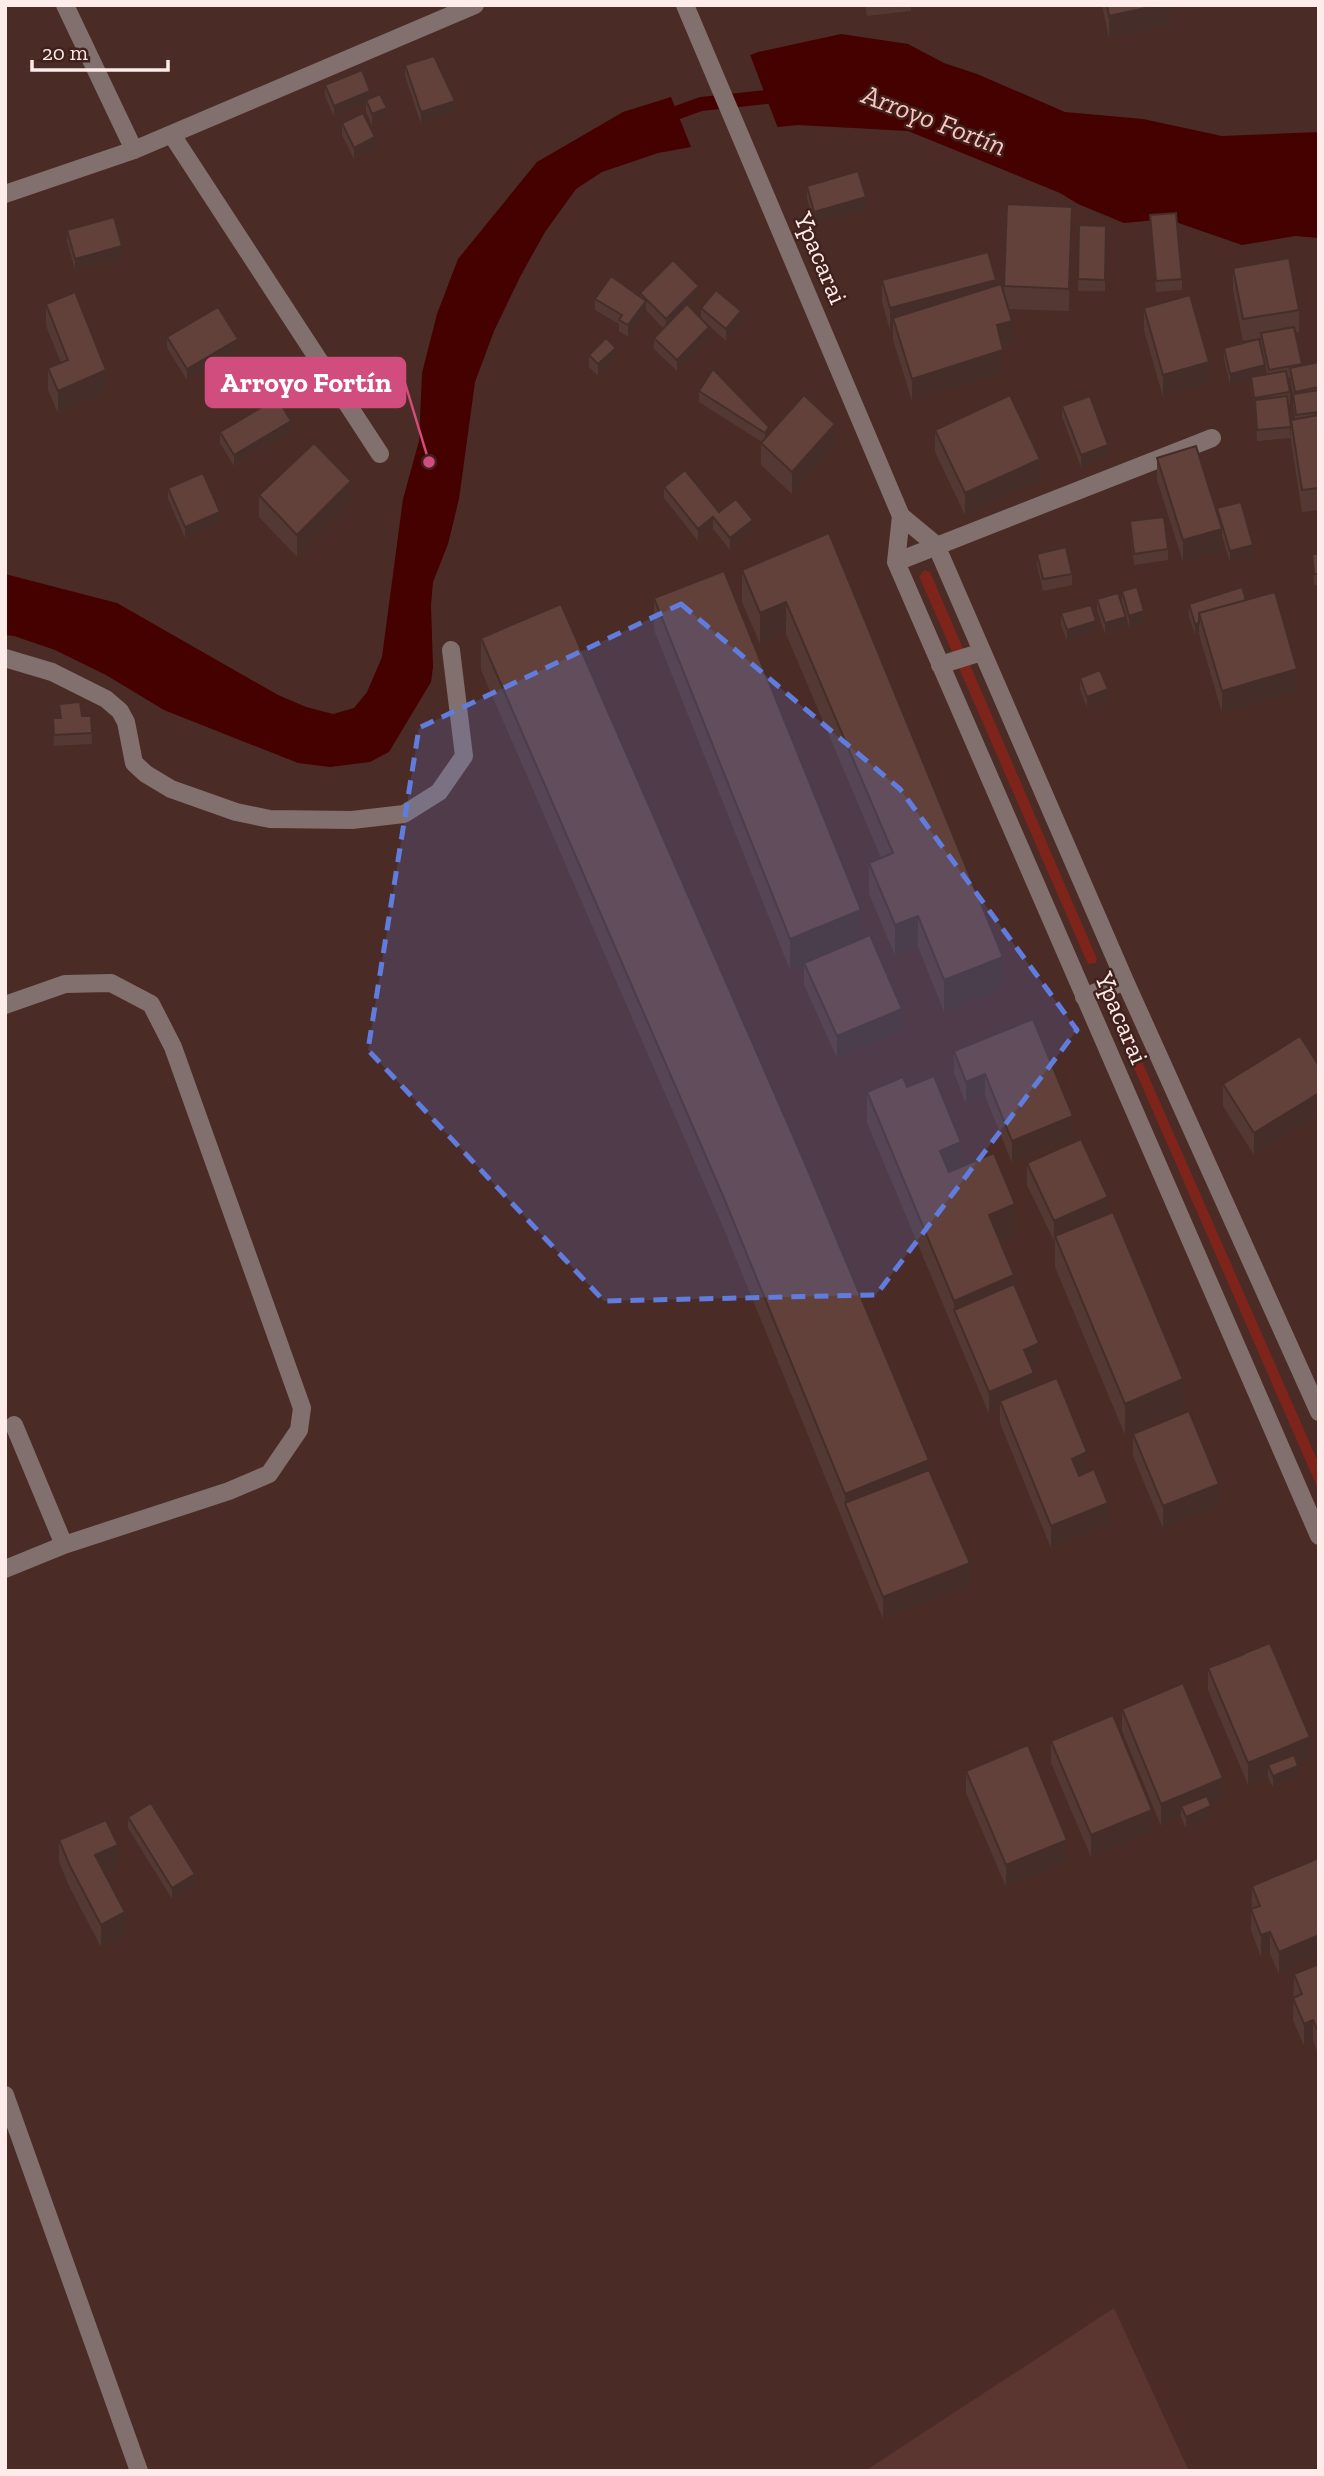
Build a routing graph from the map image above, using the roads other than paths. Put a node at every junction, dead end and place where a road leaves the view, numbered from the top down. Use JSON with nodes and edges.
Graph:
{"nodes":[{"id":1,"x":65,"y":5,"type":"edge"},
{"id":2,"x":475,"y":5,"type":"edge"},
{"id":3,"x":689,"y":13,"type":"edge"},
{"id":4,"x":172,"y":135,"type":"junction"},
{"id":5,"x":134,"y":150,"type":"junction"},
{"id":6,"x":5,"y":194,"type":"edge"},
{"id":7,"x":1212,"y":438,"type":"dead end"},
{"id":8,"x":380,"y":454,"type":"dead end"},
{"id":9,"x":901,"y":516,"type":"junction"},
{"id":10,"x":936,"y":545,"type":"junction"},
{"id":11,"x":896,"y":562,"type":"junction"},
{"id":12,"x":451,"y":650,"type":"dead end"},
{"id":13,"x":982,"y":652,"type":"junction"},
{"id":14,"x":5,"y":658,"type":"edge"},
{"id":15,"x":940,"y":665,"type":"junction"},
{"id":16,"x":1125,"y":981,"type":"junction"},
{"id":17,"x":1084,"y":997,"type":"junction"},
{"id":18,"x":5,"y":1005,"type":"edge"},
{"id":19,"x":1314,"y":1383,"type":"edge"},
{"id":20,"x":1319,"y":1412,"type":"edge"},
{"id":21,"x":14,"y":1425,"type":"dead end"},
{"id":22,"x":1319,"y":1536,"type":"edge"},
{"id":23,"x":64,"y":1545,"type":"junction"},
{"id":24,"x":5,"y":1569,"type":"edge"},
{"id":25,"x":5,"y":2095,"type":"edge"},
{"id":26,"x":139,"y":2471,"type":"edge"}],
"edges":[{"from":1,"to":5,"type":"street"},
{"from":2,"to":4,"type":"street"},
{"from":3,"to":9,"type":"street","name":"Ypacarai"},
{"from":4,"to":5,"type":"street"},
{"from":4,"to":8,"type":"street"},
{"from":5,"to":6,"type":"street"},
{"from":7,"to":10,"type":"street"},
{"from":9,"to":10,"type":"street","name":"Ypacarai"},
{"from":9,"to":11,"type":"street","name":"Ypacarai"},
{"from":10,"to":11,"type":"street"},
{"from":10,"to":13,"type":"street","name":"Ypacarai"},
{"from":11,"to":15,"type":"street","name":"Ypacarai"},
{"from":12,"to":14,"type":"street"},
{"from":13,"to":15,"type":"street"},
{"from":13,"to":16,"type":"street","name":"Ypacarai"},
{"from":15,"to":17,"type":"street","name":"Ypacarai"},
{"from":16,"to":17,"type":"street"},
{"from":16,"to":19,"type":"street","name":"Ypacarai"},
{"from":17,"to":22,"type":"street","name":"Ypacarai"},
{"from":18,"to":23,"type":"street"},
{"from":19,"to":20,"type":"street","name":"Ypacarai"},
{"from":21,"to":23,"type":"street"},
{"from":23,"to":24,"type":"street"},
{"from":25,"to":26,"type":"street"}]}
